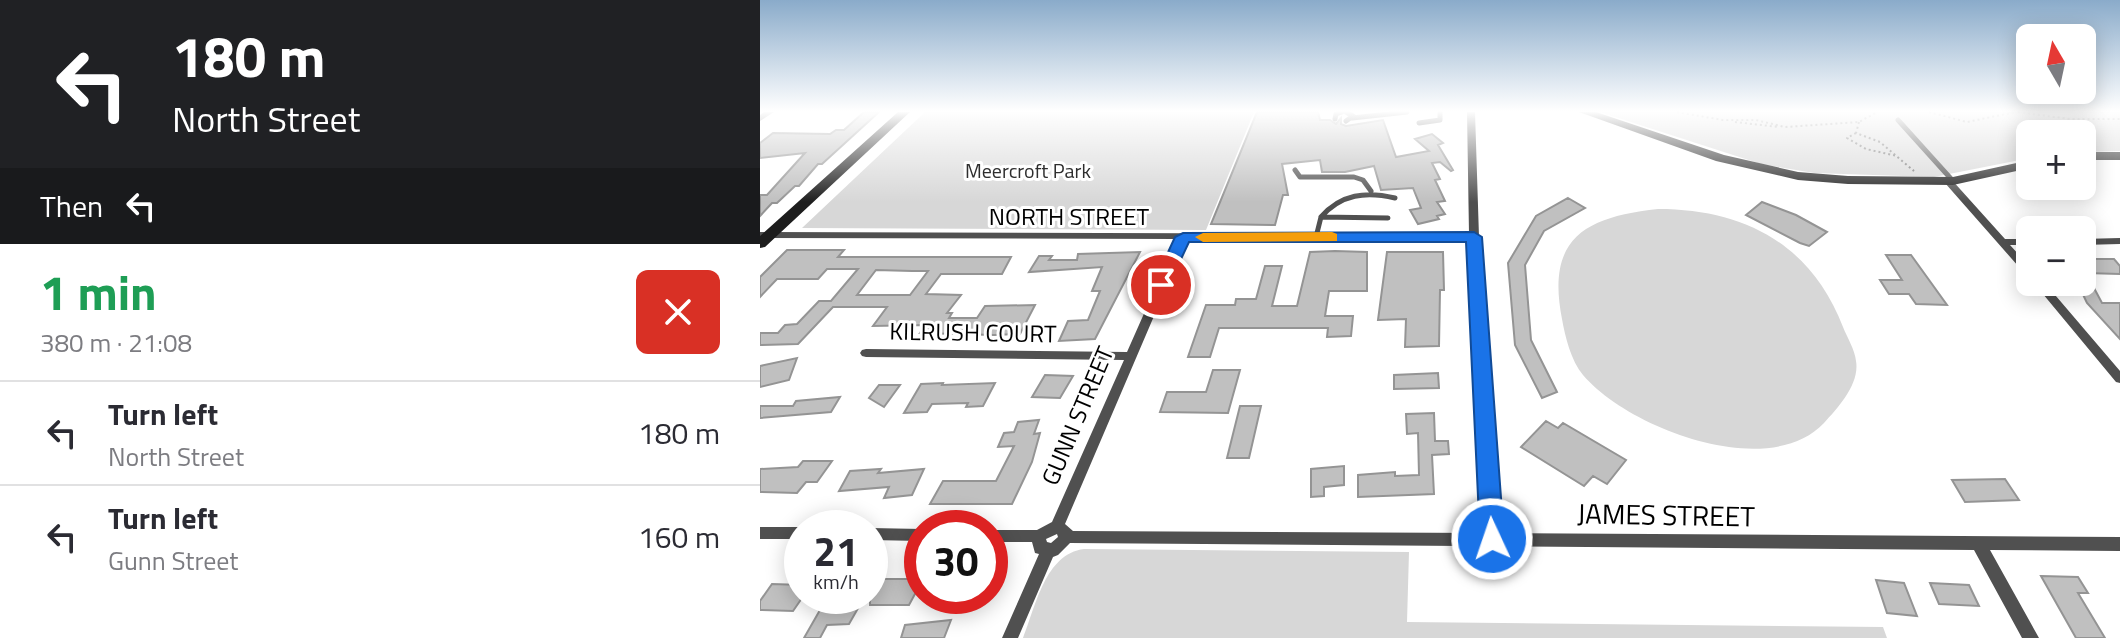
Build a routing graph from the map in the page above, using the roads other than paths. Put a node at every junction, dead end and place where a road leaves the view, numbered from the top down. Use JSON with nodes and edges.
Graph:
{"nodes":[{"id":1,"x":871,"y":142,"type":"edge"},
{"id":2,"x":1472,"y":142,"type":"edge"},
{"id":3,"x":1672,"y":142,"type":"edge"},
{"id":4,"x":1917,"y":142,"type":"edge"},
{"id":5,"x":2096,"y":156,"type":"edge"},
{"id":6,"x":2120,"y":156,"type":"edge"},
{"id":7,"x":2016,"y":167,"type":"edge"},
{"id":8,"x":1295,"y":170,"type":"dead end"},
{"id":9,"x":1951,"y":181,"type":"junction"},
{"id":10,"x":1371,"y":191,"type":"junction"},
{"id":11,"x":1395,"y":198,"type":"dead end"},
{"id":12,"x":1321,"y":217,"type":"junction"},
{"id":13,"x":1388,"y":218,"type":"dead end"},
{"id":14,"x":1183,"y":237,"type":"junction"},
{"id":15,"x":1316,"y":237,"type":"junction"},
{"id":16,"x":1474,"y":237,"type":"junction"},
{"id":17,"x":763,"y":238,"type":"edge"},
{"id":18,"x":2120,"y":241,"type":"edge"},
{"id":19,"x":2003,"y":242,"type":"junction"},
{"id":20,"x":2016,"y":242,"type":"edge"},
{"id":21,"x":2096,"y":242,"type":"edge"},
{"id":22,"x":2016,"y":257,"type":"edge"},
{"id":23,"x":2050,"y":296,"type":"edge"},
{"id":24,"x":866,"y":353,"type":"dead end"},
{"id":25,"x":1129,"y":356,"type":"junction"},
{"id":26,"x":2120,"y":379,"type":"edge"},
{"id":27,"x":1062,"y":531,"type":"junction"},
{"id":28,"x":760,"y":533,"type":"edge"},
{"id":29,"x":784,"y":533,"type":"edge"},
{"id":30,"x":1008,"y":539,"type":"edge"},
{"id":31,"x":1492,"y":539,"type":"junction"},
{"id":32,"x":1044,"y":544,"type":"junction"},
{"id":33,"x":1979,"y":544,"type":"junction"},
{"id":34,"x":2120,"y":544,"type":"edge"},
{"id":35,"x":1010,"y":638,"type":"edge"},
{"id":36,"x":2031,"y":638,"type":"edge"}],
"edges":[{"from":1,"to":17,"type":"street"},
{"from":2,"to":16,"type":"street"},
{"from":3,"to":9,"type":"street"},
{"from":4,"to":9,"type":"lane"},
{"from":5,"to":6,"type":"street"},
{"from":7,"to":9,"type":"street"},
{"from":8,"to":10,"type":"lane"},
{"from":9,"to":19,"type":"street"},
{"from":10,"to":11,"type":"lane"},
{"from":10,"to":12,"type":"lane"},
{"from":12,"to":13,"type":"lane"},
{"from":12,"to":15,"type":"lane"},
{"from":14,"to":15,"type":"street","name":"NORTH STREET"},
{"from":14,"to":17,"type":"street","name":"NORTH STREET"},
{"from":14,"to":25,"type":"street","name":"GUNN STREET"},
{"from":15,"to":16,"type":"street","name":"NORTH STREET"},
{"from":16,"to":31,"type":"street"},
{"from":18,"to":21,"type":"street"},
{"from":19,"to":20,"type":"street"},
{"from":19,"to":22,"type":"street"},
{"from":23,"to":26,"type":"street"},
{"from":24,"to":25,"type":"street","name":"KILRUSH COURT"},
{"from":25,"to":27,"type":"street","name":"GUNN STREET"},
{"from":27,"to":31,"type":"street","name":"JAMES STREET"},
{"from":27,"to":32,"type":"street"},
{"from":28,"to":29,"type":"street"},
{"from":30,"to":32,"type":"street"},
{"from":31,"to":33,"type":"street","name":"JAMES STREET"},
{"from":32,"to":35,"type":"street"},
{"from":33,"to":34,"type":"street","name":"JAMES STREET"},
{"from":33,"to":36,"type":"street"}]}
